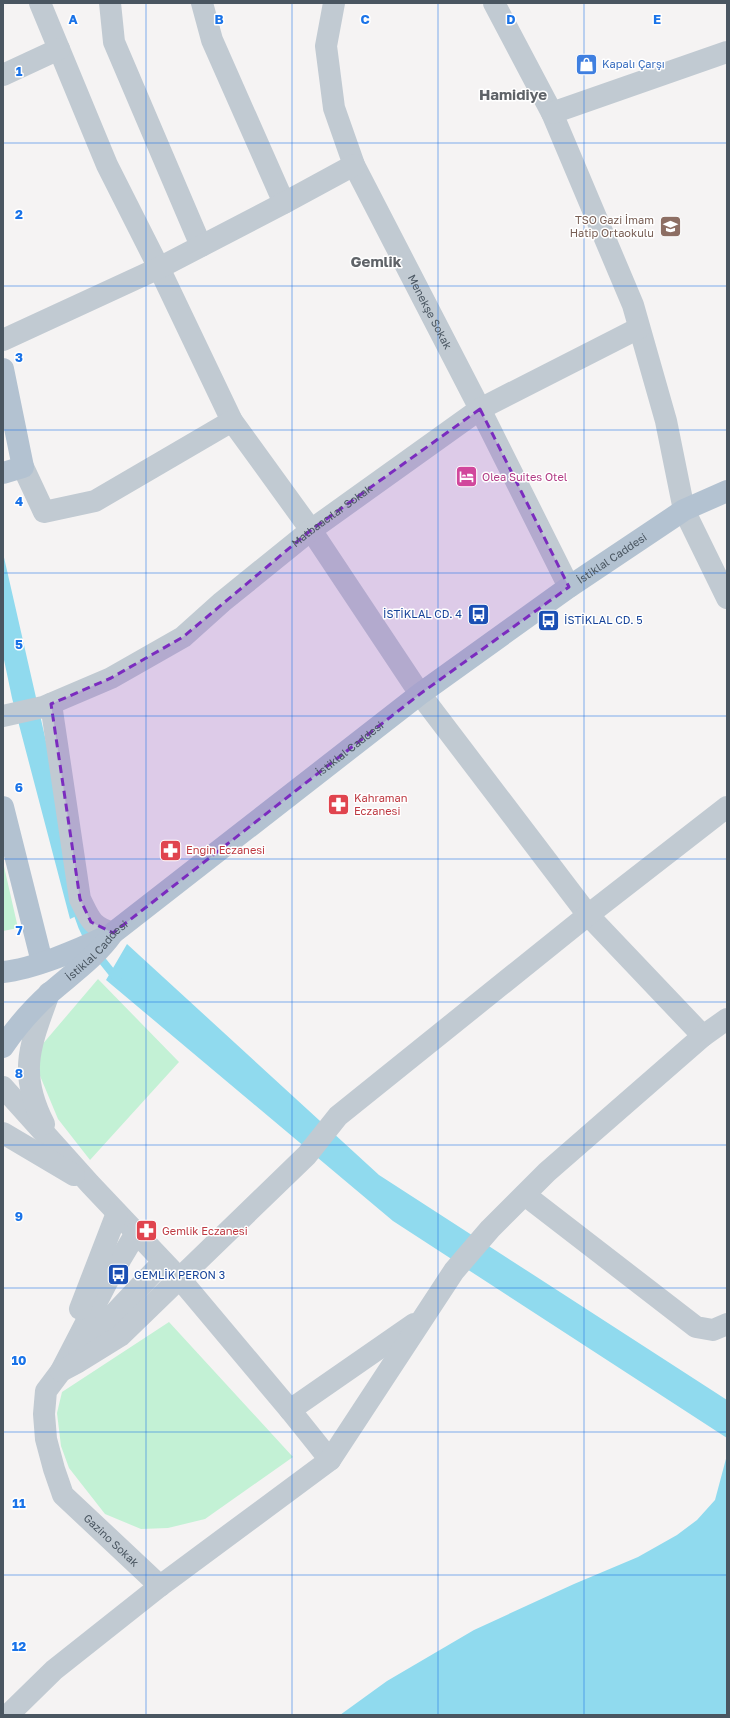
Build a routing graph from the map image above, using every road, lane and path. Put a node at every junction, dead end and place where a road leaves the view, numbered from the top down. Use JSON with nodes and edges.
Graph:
{"nodes":[{"id":1,"x":40,"y":3,"type":"edge"},
{"id":2,"x":110,"y":3,"type":"edge"},
{"id":3,"x":202,"y":3,"type":"edge"},
{"id":4,"x":334,"y":3,"type":"edge"},
{"id":5,"x":494,"y":3,"type":"edge"},
{"id":6,"x":59,"y":49,"type":"junction"},
{"id":7,"x":727,"y":52,"type":"edge"},
{"id":8,"x":3,"y":75,"type":"edge"},
{"id":9,"x":552,"y":113,"type":"junction"},
{"id":10,"x":354,"y":165,"type":"junction"},
{"id":11,"x":284,"y":203,"type":"junction"},
{"id":12,"x":200,"y":246,"type":"junction"},
{"id":13,"x":159,"y":268,"type":"junction"},
{"id":14,"x":639,"y":328,"type":"junction"},
{"id":15,"x":3,"y":340,"type":"edge"},
{"id":16,"x":3,"y":368,"type":"edge"},
{"id":17,"x":480,"y":408,"type":"junction"},
{"id":18,"x":232,"y":422,"type":"junction"},
{"id":19,"x":13,"y":470,"type":"edge"},
{"id":20,"x":727,"y":491,"type":"edge"},
{"id":21,"x":684,"y":510,"type":"junction"},
{"id":22,"x":311,"y":530,"type":"junction"},
{"id":23,"x":569,"y":588,"type":"junction"},
{"id":24,"x":727,"y":598,"type":"edge"},
{"id":25,"x":420,"y":694,"type":"junction"},
{"id":26,"x":24,"y":711,"type":"edge"},
{"id":27,"x":3,"y":807,"type":"edge"},
{"id":28,"x":727,"y":807,"type":"edge"},
{"id":29,"x":588,"y":915,"type":"junction"},
{"id":30,"x":105,"y":940,"type":"junction"},
{"id":31,"x":75,"y":960,"type":"junction"},
{"id":32,"x":42,"y":962,"type":"junction"},
{"id":33,"x":3,"y":972,"type":"edge"},
{"id":34,"x":50,"y":993,"type":"junction"},
{"id":35,"x":727,"y":1019,"type":"edge"},
{"id":36,"x":703,"y":1036,"type":"junction"},
{"id":37,"x":3,"y":1047,"type":"edge"},
{"id":38,"x":3,"y":1087,"type":"edge"},
{"id":39,"x":3,"y":1133,"type":"edge"},
{"id":40,"x":52,"y":1141,"type":"junction"},
{"id":41,"x":90,"y":1184,"type":"junction"},
{"id":42,"x":525,"y":1195,"type":"junction"},
{"id":43,"x":116,"y":1213,"type":"junction"},
{"id":44,"x":136,"y":1233,"type":"junction"},
{"id":45,"x":163,"y":1262,"type":"junction"},
{"id":46,"x":180,"y":1279,"type":"junction"},
{"id":47,"x":423,"y":1318,"type":"junction"},
{"id":48,"x":727,"y":1324,"type":"edge"},
{"id":49,"x":61,"y":1371,"type":"junction"},
{"id":50,"x":290,"y":1410,"type":"junction"},
{"id":51,"x":330,"y":1460,"type":"junction"},
{"id":52,"x":160,"y":1586,"type":"junction"},
{"id":53,"x":8,"y":1715,"type":"edge"}],
"edges":[{"from":1,"to":6,"type":"street"},
{"from":2,"to":12,"type":"street"},
{"from":3,"to":11,"type":"street"},
{"from":4,"to":10,"type":"street","name":"Menekşe Sokak"},
{"from":5,"to":9,"type":"street"},
{"from":6,"to":8,"type":"street"},
{"from":6,"to":13,"type":"street"},
{"from":7,"to":9,"type":"street"},
{"from":9,"to":14,"type":"street"},
{"from":10,"to":11,"type":"street"},
{"from":10,"to":17,"type":"street","name":"Menekşe Sokak"},
{"from":11,"to":12,"type":"street"},
{"from":12,"to":13,"type":"street"},
{"from":13,"to":15,"type":"street"},
{"from":13,"to":18,"type":"street"},
{"from":14,"to":17,"type":"street","name":"Matbaacılar Sokak"},
{"from":14,"to":21,"type":"street"},
{"from":16,"to":19,"type":"main road"},
{"from":17,"to":22,"type":"street","name":"Matbaacılar Sokak"},
{"from":17,"to":23,"type":"street","name":"Menekşe Sokak"},
{"from":18,"to":19,"type":"street"},
{"from":18,"to":22,"type":"street"},
{"from":20,"to":21,"type":"main road","name":"İstiklal Caddesi"},
{"from":21,"to":23,"type":"main road","name":"İstiklal Caddesi"},
{"from":21,"to":24,"type":"street"},
{"from":22,"to":25,"type":"street"},
{"from":22,"to":26,"type":"street","name":"Matbaacılar Sokak"},
{"from":23,"to":25,"type":"main road","name":"İstiklal Caddesi"},
{"from":25,"to":29,"type":"street"},
{"from":25,"to":30,"type":"main road","name":"İstiklal Caddesi"},
{"from":26,"to":30,"type":"street"},
{"from":27,"to":32,"type":"main road"},
{"from":28,"to":29,"type":"street"},
{"from":29,"to":36,"type":"street"},
{"from":29,"to":46,"type":"street"},
{"from":30,"to":31,"type":"main road","name":"İstiklal Caddesi"},
{"from":31,"to":32,"type":"main road"},
{"from":31,"to":34,"type":"main road","name":"İstiklal Caddesi"},
{"from":32,"to":33,"type":"main road"},
{"from":34,"to":37,"type":"main road","name":"İstiklal Caddesi"},
{"from":34,"to":40,"type":"street"},
{"from":35,"to":36,"type":"street"},
{"from":36,"to":42,"type":"street"},
{"from":38,"to":40,"type":"street"},
{"from":39,"to":41,"type":"street"},
{"from":40,"to":41,"type":"street"},
{"from":41,"to":43,"type":"street"},
{"from":42,"to":47,"type":"street"},
{"from":42,"to":48,"type":"street"},
{"from":43,"to":44,"type":"street"},
{"from":43,"to":49,"type":"street"},
{"from":44,"to":45,"type":"street"},
{"from":44,"to":49,"type":"street"},
{"from":45,"to":46,"type":"street"},
{"from":45,"to":49,"type":"street"},
{"from":46,"to":49,"type":"street"},
{"from":46,"to":50,"type":"street"},
{"from":47,"to":50,"type":"street"},
{"from":47,"to":51,"type":"street"},
{"from":49,"to":52,"type":"street","name":"Gazino Sokak"},
{"from":50,"to":51,"type":"street"},
{"from":51,"to":52,"type":"street"},
{"from":52,"to":53,"type":"street"}]}
